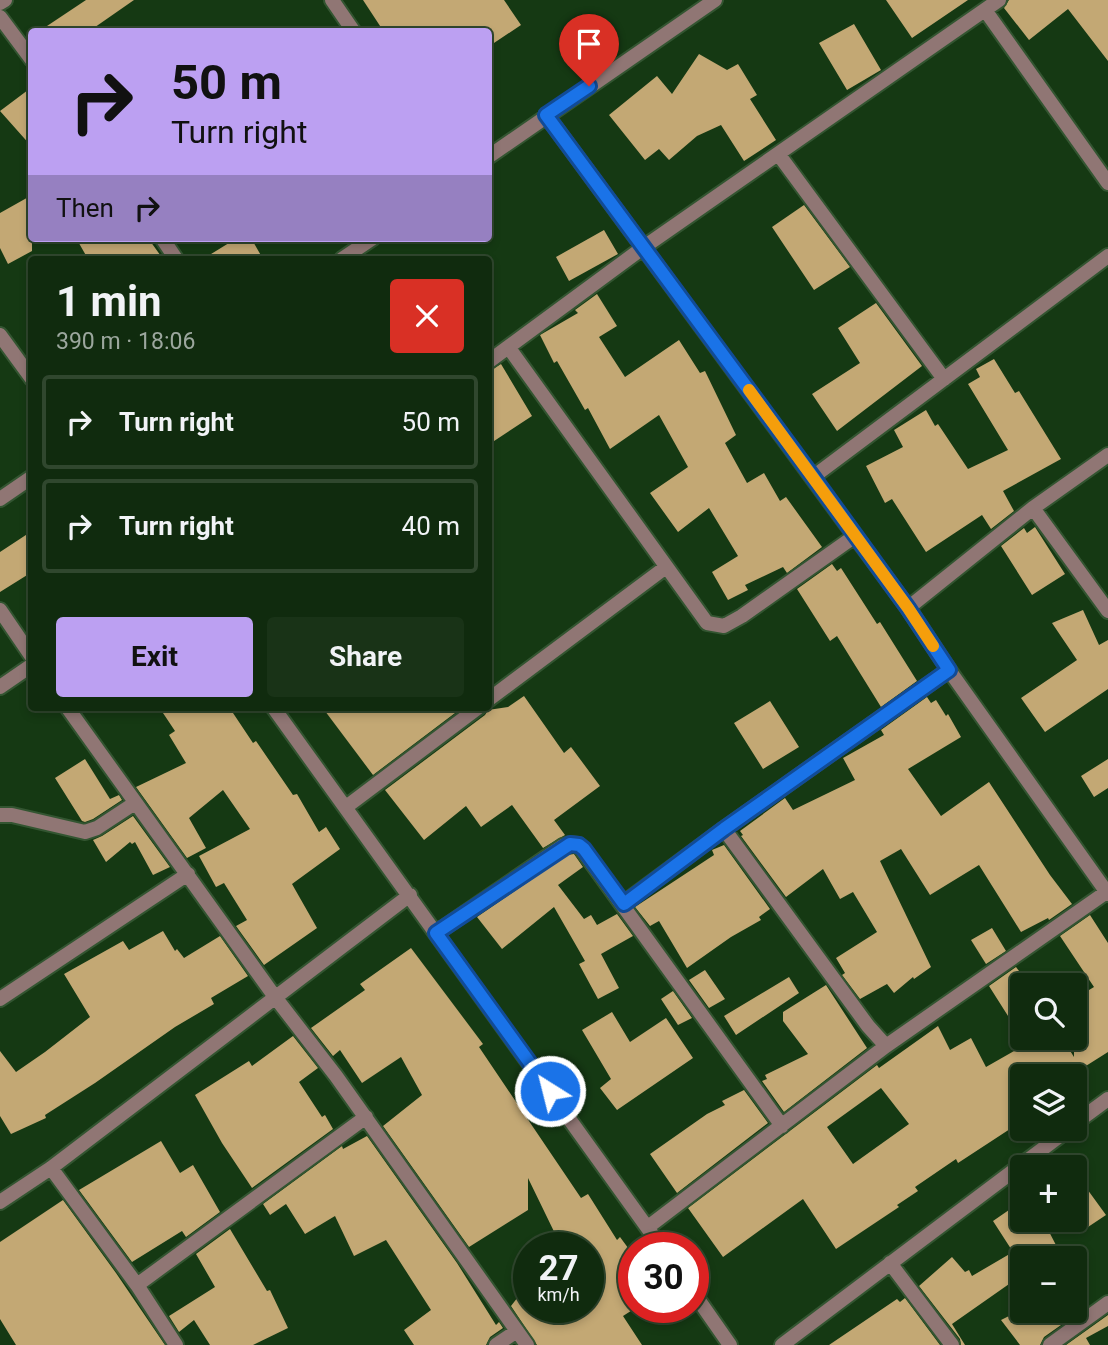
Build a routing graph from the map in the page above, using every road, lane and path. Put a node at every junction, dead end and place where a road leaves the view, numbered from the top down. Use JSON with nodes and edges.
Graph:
{"nodes":[{"id":1,"x":5,"y":0,"type":"edge"},
{"id":2,"x":332,"y":0,"type":"edge"},
{"id":3,"x":715,"y":0,"type":"edge"},
{"id":4,"x":999,"y":0,"type":"edge"},
{"id":5,"x":0,"y":4,"type":"edge"},
{"id":6,"x":985,"y":10,"type":"junction"},
{"id":7,"x":0,"y":17,"type":"edge"},
{"id":8,"x":351,"y":28,"type":"edge"},
{"id":9,"x":28,"y":55,"type":"edge"},
{"id":10,"x":546,"y":115,"type":"junction"},
{"id":11,"x":492,"y":154,"type":"edge"},
{"id":12,"x":779,"y":155,"type":"junction"},
{"id":13,"x":1108,"y":183,"type":"edge"},
{"id":14,"x":367,"y":242,"type":"edge"},
{"id":15,"x":644,"y":247,"type":"junction"},
{"id":16,"x":346,"y":256,"type":"edge"},
{"id":17,"x":1108,"y":256,"type":"edge"},
{"id":18,"x":0,"y":335,"type":"edge"},
{"id":19,"x":509,"y":348,"type":"junction"},
{"id":20,"x":492,"y":359,"type":"edge"},
{"id":21,"x":28,"y":374,"type":"edge"},
{"id":22,"x":944,"y":379,"type":"junction"},
{"id":23,"x":1108,"y":454,"type":"edge"},
{"id":24,"x":813,"y":477,"type":"junction"},
{"id":25,"x":28,"y":480,"type":"edge"},
{"id":26,"x":0,"y":499,"type":"edge"},
{"id":27,"x":1033,"y":508,"type":"junction"},
{"id":28,"x":855,"y":536,"type":"junction"},
{"id":29,"x":666,"y":567,"type":"junction"},
{"id":30,"x":908,"y":608,"type":"junction"},
{"id":31,"x":0,"y":610,"type":"edge"},
{"id":32,"x":1108,"y":611,"type":"edge"},
{"id":33,"x":28,"y":651,"type":"edge"},
{"id":34,"x":28,"y":668,"type":"edge"},
{"id":35,"x":949,"y":670,"type":"junction"},
{"id":36,"x":0,"y":687,"type":"edge"},
{"id":37,"x":492,"y":697,"type":"edge"},
{"id":38,"x":70,"y":711,"type":"edge"},
{"id":39,"x":276,"y":711,"type":"edge"},
{"id":40,"x":475,"y":711,"type":"edge"},
{"id":41,"x":135,"y":803,"type":"junction"},
{"id":42,"x":346,"y":807,"type":"junction"},
{"id":43,"x":0,"y":815,"type":"edge"},
{"id":44,"x":724,"y":829,"type":"junction"},
{"id":45,"x":188,"y":874,"type":"junction"},
{"id":46,"x":1107,"y":892,"type":"edge"},
{"id":47,"x":410,"y":895,"type":"junction"},
{"id":48,"x":624,"y":904,"type":"junction"},
{"id":49,"x":436,"y":933,"type":"junction"},
{"id":50,"x":275,"y":997,"type":"junction"},
{"id":51,"x":0,"y":999,"type":"edge"},
{"id":52,"x":886,"y":1046,"type":"junction"},
{"id":53,"x":1108,"y":1099,"type":"edge"},
{"id":54,"x":1087,"y":1115,"type":"edge"},
{"id":55,"x":366,"y":1117,"type":"junction"},
{"id":56,"x":782,"y":1126,"type":"junction"},
{"id":57,"x":1053,"y":1141,"type":"edge"},
{"id":58,"x":51,"y":1168,"type":"junction"},
{"id":59,"x":0,"y":1202,"type":"edge"},
{"id":60,"x":648,"y":1227,"type":"junction"},
{"id":61,"x":651,"y":1232,"type":"edge"},
{"id":62,"x":890,"y":1263,"type":"junction"},
{"id":63,"x":137,"y":1285,"type":"junction"},
{"id":64,"x":1108,"y":1303,"type":"edge"},
{"id":65,"x":709,"y":1315,"type":"edge"},
{"id":66,"x":517,"y":1331,"type":"junction"},
{"id":67,"x":176,"y":1345,"type":"edge"},
{"id":68,"x":496,"y":1345,"type":"edge"},
{"id":69,"x":527,"y":1345,"type":"edge"},
{"id":70,"x":730,"y":1345,"type":"edge"},
{"id":71,"x":782,"y":1345,"type":"edge"},
{"id":72,"x":951,"y":1345,"type":"edge"},
{"id":73,"x":1050,"y":1345,"type":"edge"}],
"edges":[{"from":1,"to":5,"type":"street"},
{"from":2,"to":8,"type":"street"},
{"from":3,"to":10,"type":"street"},
{"from":4,"to":6,"type":"street"},
{"from":6,"to":12,"type":"street"},
{"from":6,"to":13,"type":"street"},
{"from":7,"to":9,"type":"street"},
{"from":10,"to":11,"type":"street"},
{"from":10,"to":15,"type":"street"},
{"from":12,"to":15,"type":"street"},
{"from":12,"to":22,"type":"street"},
{"from":14,"to":16,"type":"street"},
{"from":15,"to":19,"type":"street"},
{"from":15,"to":24,"type":"street"},
{"from":17,"to":22,"type":"street"},
{"from":18,"to":21,"type":"street"},
{"from":19,"to":20,"type":"street"},
{"from":19,"to":29,"type":"street"},
{"from":22,"to":24,"type":"street"},
{"from":23,"to":27,"type":"street"},
{"from":24,"to":28,"type":"street"},
{"from":25,"to":26,"type":"street"},
{"from":27,"to":30,"type":"street"},
{"from":27,"to":32,"type":"street"},
{"from":28,"to":29,"type":"street"},
{"from":28,"to":30,"type":"street"},
{"from":29,"to":37,"type":"street"},
{"from":30,"to":35,"type":"street"},
{"from":31,"to":33,"type":"street"},
{"from":34,"to":36,"type":"street"},
{"from":35,"to":44,"type":"street"},
{"from":35,"to":46,"type":"street"},
{"from":38,"to":41,"type":"street"},
{"from":39,"to":42,"type":"street"},
{"from":40,"to":42,"type":"street"},
{"from":41,"to":43,"type":"street"},
{"from":41,"to":45,"type":"street"},
{"from":42,"to":47,"type":"street"},
{"from":44,"to":48,"type":"street"},
{"from":44,"to":52,"type":"street"},
{"from":45,"to":50,"type":"street"},
{"from":45,"to":51,"type":"street"},
{"from":46,"to":52,"type":"street"},
{"from":47,"to":49,"type":"street"},
{"from":47,"to":50,"type":"street"},
{"from":48,"to":49,"type":"street"},
{"from":48,"to":56,"type":"street"},
{"from":49,"to":60,"type":"street"},
{"from":50,"to":55,"type":"street"},
{"from":50,"to":58,"type":"street"},
{"from":52,"to":56,"type":"street"},
{"from":53,"to":54,"type":"street"},
{"from":55,"to":63,"type":"street"},
{"from":55,"to":66,"type":"street"},
{"from":56,"to":60,"type":"street"},
{"from":57,"to":62,"type":"street"},
{"from":58,"to":59,"type":"street"},
{"from":58,"to":63,"type":"street"},
{"from":60,"to":61,"type":"street"},
{"from":62,"to":71,"type":"street"},
{"from":62,"to":72,"type":"street"},
{"from":63,"to":67,"type":"street"},
{"from":64,"to":73,"type":"street"},
{"from":65,"to":70,"type":"street"},
{"from":66,"to":68,"type":"street"},
{"from":66,"to":69,"type":"street"}]}
